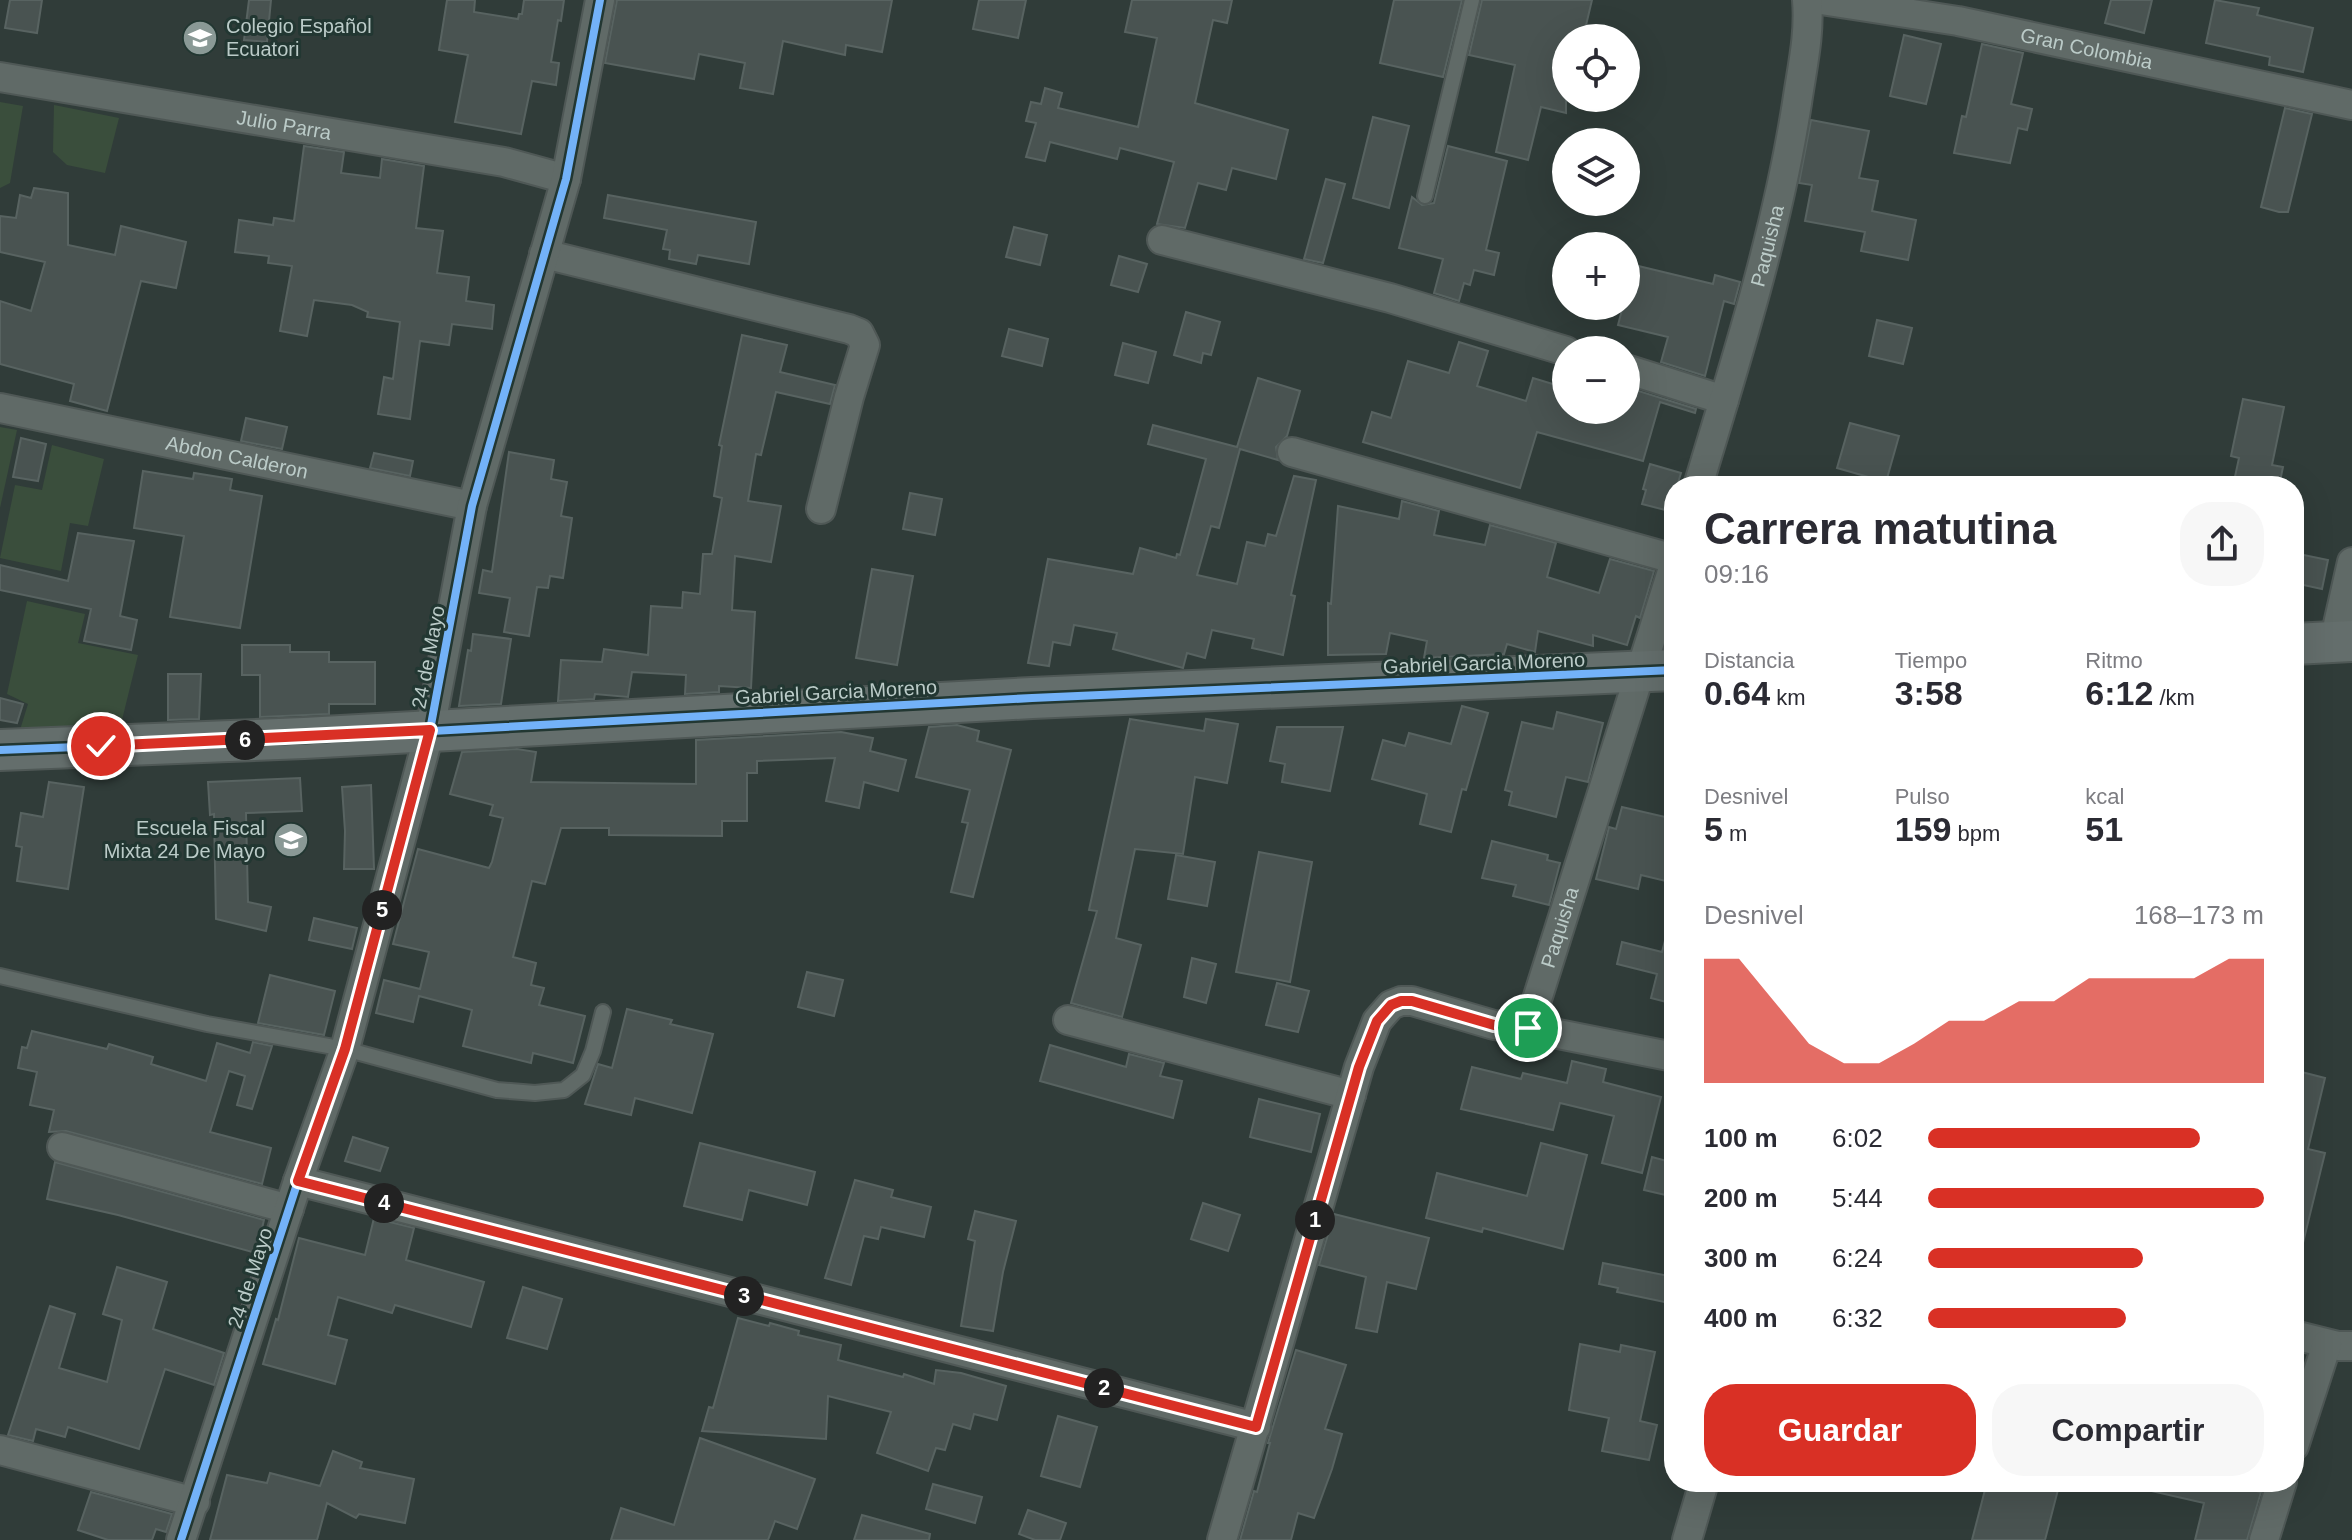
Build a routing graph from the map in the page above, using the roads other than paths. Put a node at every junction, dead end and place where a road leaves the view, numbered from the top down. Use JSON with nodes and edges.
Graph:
{"nodes":[{"id":1,"x":600,"y":0,"type":"edge"},
{"id":2,"x":1472,"y":0,"type":"edge"},
{"id":3,"x":1807,"y":0,"type":"edge"},
{"id":4,"x":1821,"y":0,"type":"edge"},
{"id":5,"x":0,"y":77,"type":"edge"},
{"id":6,"x":2352,"y":105,"type":"edge"},
{"id":7,"x":566,"y":179,"type":"junction"},
{"id":8,"x":1425,"y":196,"type":"dead end"},
{"id":9,"x":1162,"y":240,"type":"dead end"},
{"id":10,"x":544,"y":254,"type":"junction"},
{"id":11,"x":1552,"y":347,"type":"edge"},
{"id":12,"x":1640,"y":373,"type":"edge"},
{"id":13,"x":1724,"y":400,"type":"junction"},
{"id":14,"x":0,"y":408,"type":"edge"},
{"id":15,"x":1292,"y":452,"type":"dead end"},
{"id":16,"x":1701,"y":476,"type":"edge"},
{"id":17,"x":472,"y":506,"type":"junction"},
{"id":18,"x":821,"y":509,"type":"dead end"},
{"id":19,"x":1664,"y":556,"type":"edge"},
{"id":20,"x":2352,"y":562,"type":"edge"},
{"id":21,"x":1664,"y":631,"type":"edge"},
{"id":22,"x":2343,"y":642,"type":"edge"},
{"id":23,"x":2304,"y":644,"type":"edge"},
{"id":24,"x":1658,"y":671,"type":"edge"},
{"id":25,"x":430,"y":730,"type":"junction"},
{"id":26,"x":0,"y":750,"type":"edge"},
{"id":27,"x":0,"y":976,"type":"edge"},
{"id":28,"x":603,"y":1012,"type":"dead end"},
{"id":29,"x":1068,"y":1020,"type":"dead end"},
{"id":30,"x":1528,"y":1028,"type":"junction"},
{"id":31,"x":345,"y":1049,"type":"junction"},
{"id":32,"x":1664,"y":1055,"type":"edge"},
{"id":33,"x":1351,"y":1095,"type":"junction"},
{"id":34,"x":62,"y":1147,"type":"dead end"},
{"id":35,"x":298,"y":1181,"type":"junction"},
{"id":36,"x":289,"y":1209,"type":"junction"},
{"id":37,"x":2304,"y":1337,"type":"edge"},
{"id":38,"x":2340,"y":1345,"type":"edge"},
{"id":39,"x":2304,"y":1424,"type":"edge"},
{"id":40,"x":1256,"y":1427,"type":"junction"},
{"id":41,"x":0,"y":1450,"type":"edge"},
{"id":42,"x":1701,"y":1492,"type":"edge"},
{"id":43,"x":2279,"y":1492,"type":"edge"},
{"id":44,"x":195,"y":1502,"type":"junction"},
{"id":45,"x":181,"y":1540,"type":"edge"},
{"id":46,"x":1222,"y":1540,"type":"edge"},
{"id":47,"x":1687,"y":1540,"type":"edge"},
{"id":48,"x":2264,"y":1540,"type":"edge"}],
"edges":[{"from":1,"to":7,"type":"street","name":"24 de Mayo"},
{"from":2,"to":8,"type":"lane"},
{"from":3,"to":13,"type":"street","name":"Paquisha"},
{"from":4,"to":6,"type":"street","name":"Gran Colombia"},
{"from":5,"to":7,"type":"street","name":"Julio Parra"},
{"from":7,"to":10,"type":"street","name":"24 de Mayo"},
{"from":9,"to":11,"type":"street"},
{"from":10,"to":17,"type":"street","name":"24 de Mayo"},
{"from":10,"to":18,"type":"street"},
{"from":12,"to":13,"type":"street"},
{"from":13,"to":16,"type":"street","name":"Paquisha"},
{"from":14,"to":17,"type":"street","name":"Abdon Calderon"},
{"from":15,"to":19,"type":"street"},
{"from":17,"to":25,"type":"street","name":"24 de Mayo"},
{"from":20,"to":22,"type":"street"},
{"from":21,"to":24,"type":"street","name":"Paquisha"},
{"from":22,"to":23,"type":"street"},
{"from":24,"to":25,"type":"street","name":"Gabriel Garcia Moreno"},
{"from":24,"to":30,"type":"street","name":"Paquisha"},
{"from":25,"to":26,"type":"street","name":"Gabriel Garcia Moreno"},
{"from":25,"to":31,"type":"street","name":"24 de Mayo"},
{"from":27,"to":31,"type":"lane"},
{"from":28,"to":31,"type":"lane"},
{"from":29,"to":33,"type":"street"},
{"from":30,"to":32,"type":"street"},
{"from":30,"to":33,"type":"street"},
{"from":31,"to":35,"type":"street","name":"24 de Mayo"},
{"from":33,"to":40,"type":"street"},
{"from":34,"to":36,"type":"street"},
{"from":35,"to":36,"type":"street","name":"24 de Mayo"},
{"from":35,"to":40,"type":"street"},
{"from":36,"to":44,"type":"street","name":"24 de Mayo"},
{"from":37,"to":38,"type":"street"},
{"from":38,"to":39,"type":"street"},
{"from":40,"to":46,"type":"street"},
{"from":41,"to":44,"type":"street"},
{"from":42,"to":47,"type":"street"},
{"from":43,"to":48,"type":"street"},
{"from":44,"to":45,"type":"street","name":"24 de Mayo"}]}
